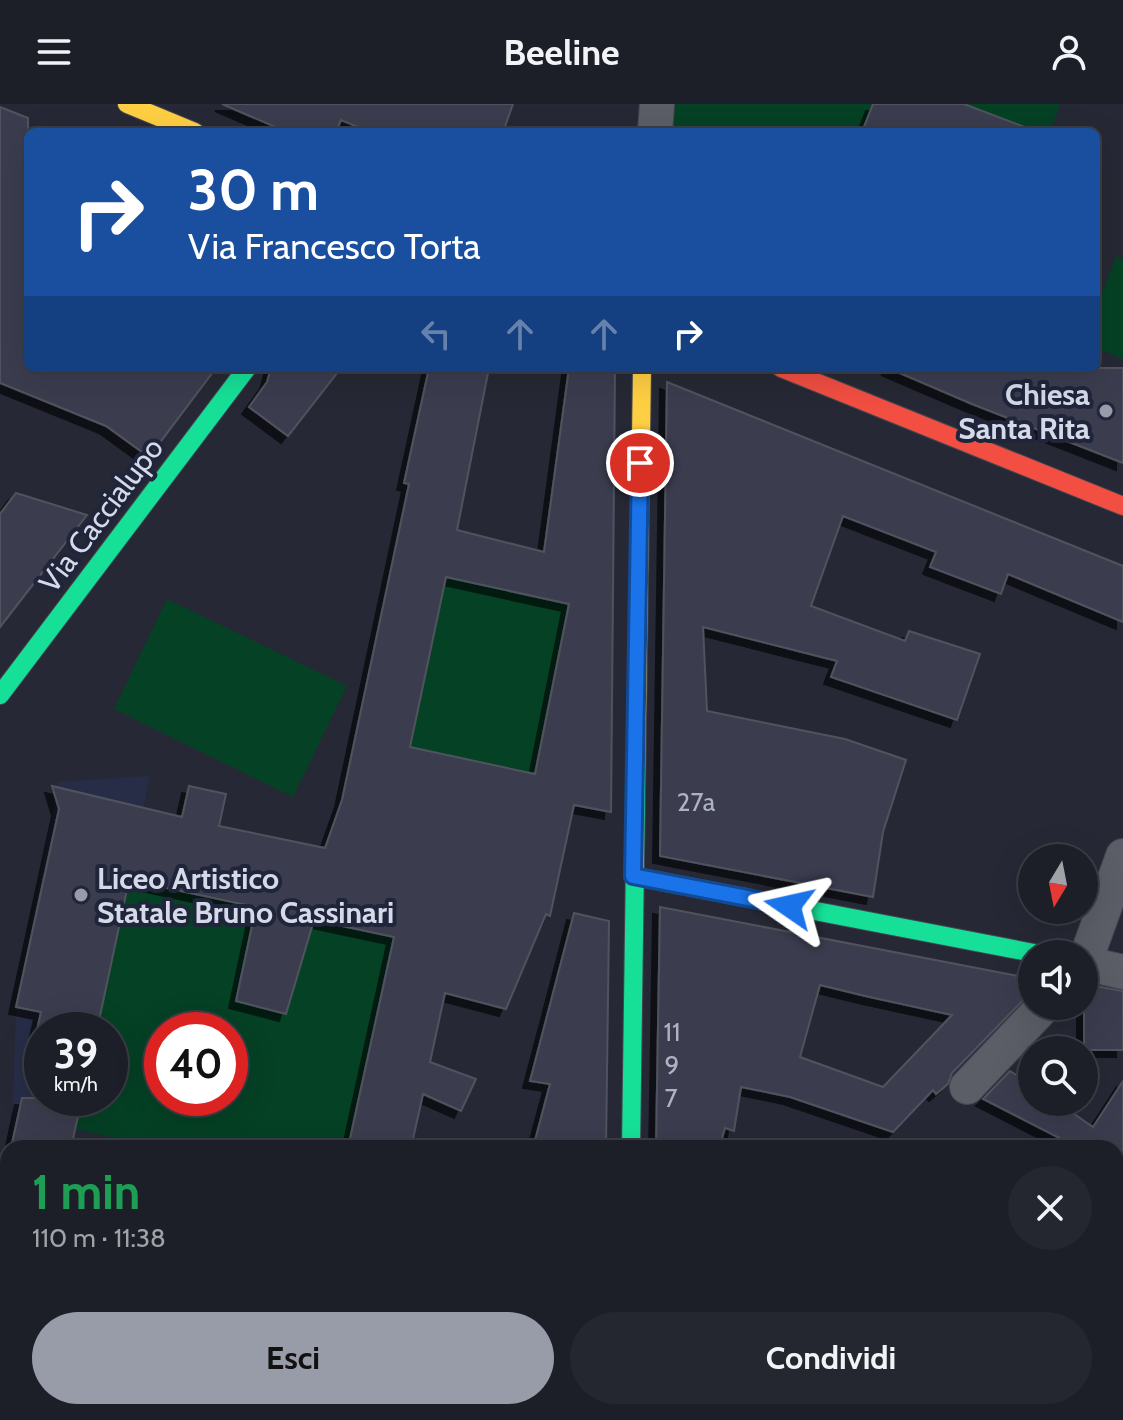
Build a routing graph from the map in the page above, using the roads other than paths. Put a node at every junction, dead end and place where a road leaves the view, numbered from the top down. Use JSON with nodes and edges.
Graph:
{"nodes":[{"id":1,"x":129,"y":104,"type":"edge"},
{"id":2,"x":657,"y":104,"type":"edge"},
{"id":3,"x":186,"y":128,"type":"edge"},
{"id":4,"x":655,"y":128,"type":"edge"},
{"id":5,"x":244,"y":372,"type":"edge"},
{"id":6,"x":642,"y":372,"type":"edge"},
{"id":7,"x":791,"y":372,"type":"edge"},
{"id":8,"x":1123,"y":506,"type":"edge"},
{"id":9,"x":0,"y":695,"type":"edge"},
{"id":10,"x":1123,"y":856,"type":"edge"},
{"id":11,"x":633,"y":876,"type":"junction"},
{"id":12,"x":1092,"y":940,"type":"edge"},
{"id":13,"x":1018,"y":950,"type":"edge"},
{"id":14,"x":1098,"y":966,"type":"edge"},
{"id":15,"x":1123,"y":972,"type":"edge"},
{"id":16,"x":1031,"y":1020,"type":"edge"},
{"id":17,"x":967,"y":1087,"type":"dead end"},
{"id":18,"x":631,"y":1140,"type":"edge"}],
"edges":[{"from":1,"to":3,"type":"street"},
{"from":2,"to":4,"type":"street"},
{"from":5,"to":9,"type":"street","name":"Via Caccialupo"},
{"from":6,"to":11,"type":"street"},
{"from":7,"to":8,"type":"street"},
{"from":10,"to":12,"type":"street"},
{"from":11,"to":13,"type":"street"},
{"from":11,"to":18,"type":"street"},
{"from":14,"to":15,"type":"street"},
{"from":16,"to":17,"type":"street"}]}
